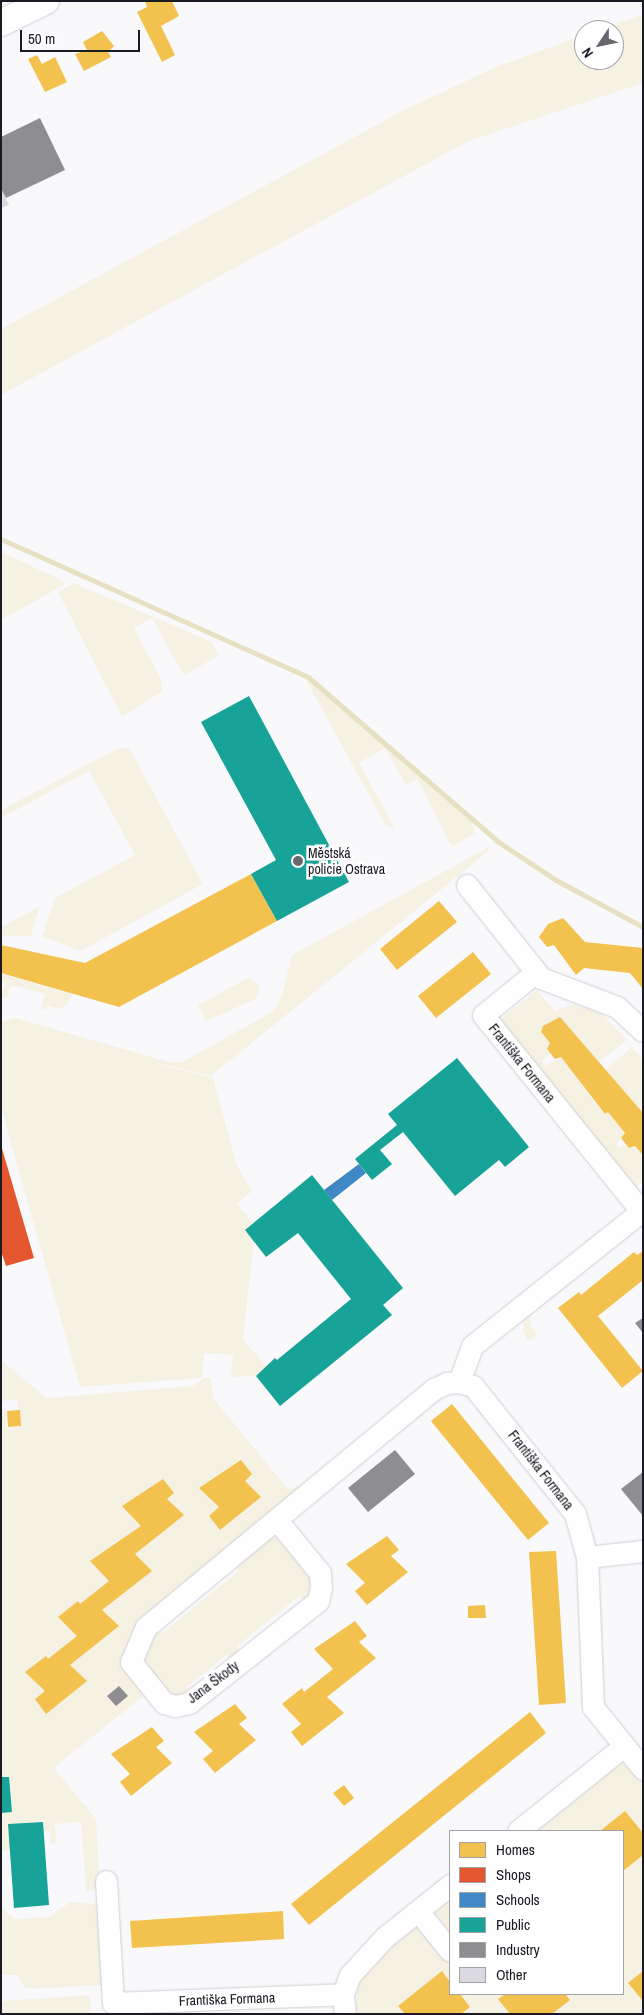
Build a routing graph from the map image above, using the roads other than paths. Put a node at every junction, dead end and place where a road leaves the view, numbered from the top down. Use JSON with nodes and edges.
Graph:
{"nodes":[{"id":1,"x":46,"y":1,"type":"edge"},
{"id":2,"x":1,"y":23,"type":"edge"},
{"id":3,"x":467,"y":886,"type":"dead end"},
{"id":4,"x":536,"y":972,"type":"junction"},
{"id":5,"x":643,"y":1031,"type":"edge"},
{"id":6,"x":642,"y":1210,"type":"edge"},
{"id":7,"x":459,"y":1382,"type":"junction"},
{"id":8,"x":277,"y":1520,"type":"junction"},
{"id":9,"x":643,"y":1551,"type":"edge"},
{"id":10,"x":587,"y":1557,"type":"junction"},
{"id":11,"x":624,"y":1746,"type":"junction"},
{"id":12,"x":643,"y":1769,"type":"edge"},
{"id":13,"x":519,"y":1830,"type":"edge"},
{"id":14,"x":106,"y":1881,"type":"dead end"},
{"id":15,"x":449,"y":1886,"type":"edge"},
{"id":16,"x":418,"y":1911,"type":"junction"},
{"id":17,"x":449,"y":1950,"type":"edge"},
{"id":18,"x":344,"y":2004,"type":"edge"}],
"edges":[{"from":1,"to":2,"type":"main road"},
{"from":3,"to":4,"type":"street"},
{"from":4,"to":5,"type":"street"},
{"from":4,"to":6,"type":"street","name":"Františka Formana"},
{"from":6,"to":7,"type":"street","name":"Františka Formana"},
{"from":7,"to":8,"type":"street","name":"Jana Škody"},
{"from":7,"to":10,"type":"street","name":"Františka Formana"},
{"from":8,"to":8,"type":"street","name":"Jana Škody"},
{"from":9,"to":10,"type":"street"},
{"from":10,"to":11,"type":"street","name":"Františka Formana"},
{"from":11,"to":12,"type":"street","name":"Františka Formana"},
{"from":11,"to":13,"type":"street"},
{"from":14,"to":18,"type":"street","name":"Františka Formana"},
{"from":15,"to":16,"type":"street","name":"Františka Formana"},
{"from":16,"to":17,"type":"street"},
{"from":16,"to":18,"type":"street","name":"Františka Formana"}]}
